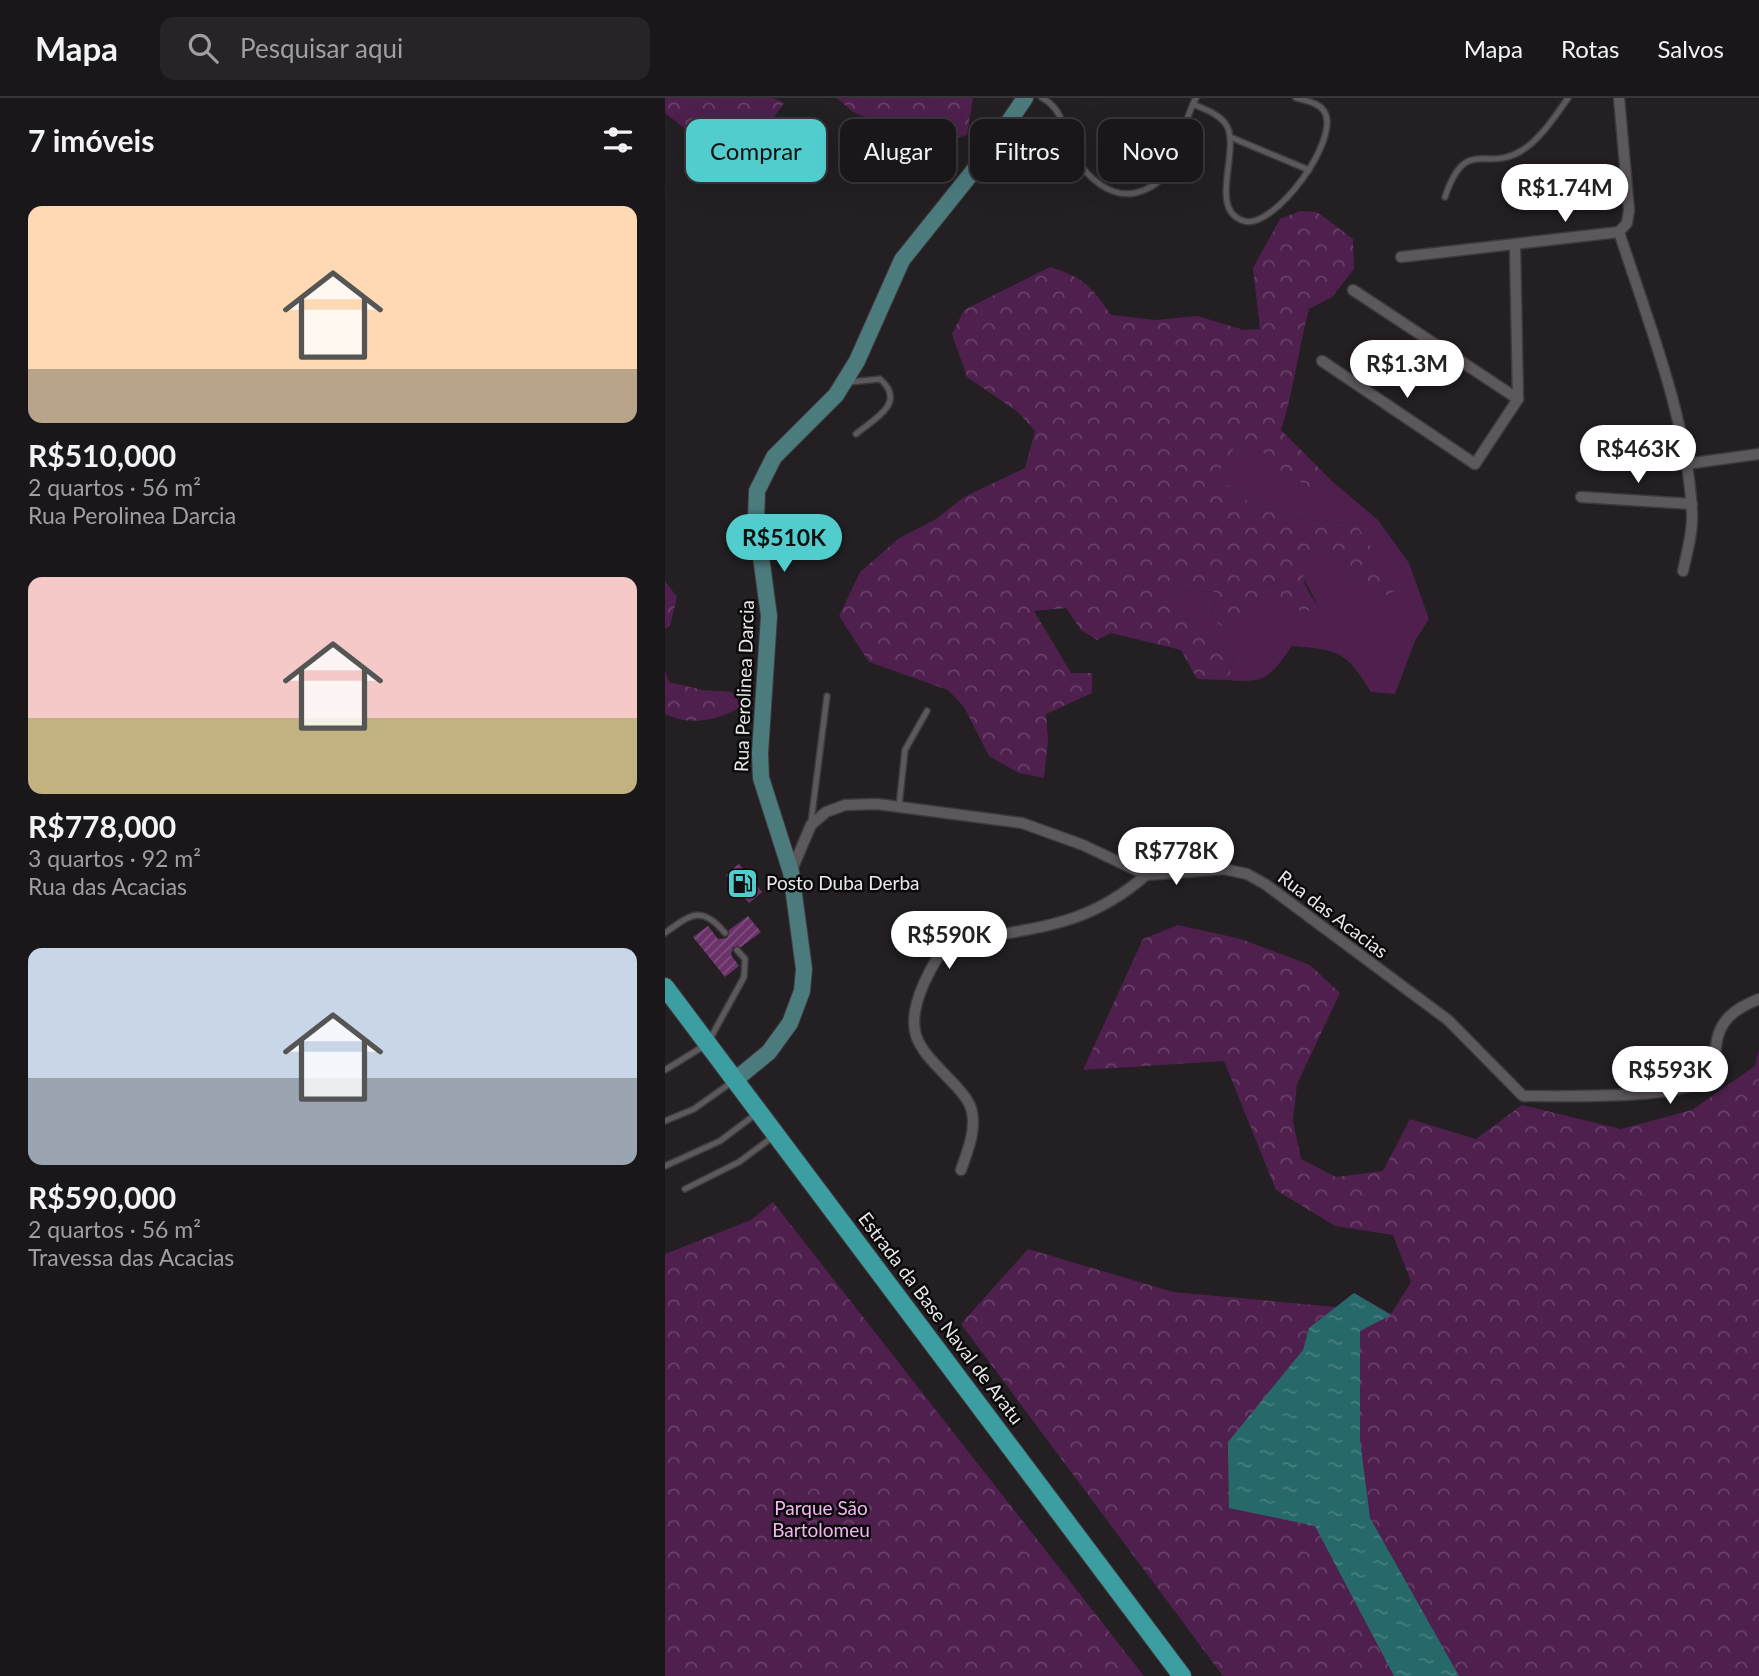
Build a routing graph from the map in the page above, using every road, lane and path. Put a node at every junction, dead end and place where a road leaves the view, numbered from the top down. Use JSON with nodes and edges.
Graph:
{"nodes":[{"id":1,"x":1025,"y":98,"type":"edge"},
{"id":2,"x":1042,"y":98,"type":"edge"},
{"id":3,"x":1196,"y":98,"type":"edge"},
{"id":4,"x":1296,"y":98,"type":"edge"},
{"id":5,"x":1569,"y":98,"type":"edge"},
{"id":6,"x":1619,"y":98,"type":"edge"},
{"id":7,"x":1193,"y":104,"type":"junction"},
{"id":8,"x":1230,"y":137,"type":"junction"},
{"id":9,"x":1308,"y":170,"type":"junction"},
{"id":10,"x":1444,"y":197,"type":"dead end"},
{"id":11,"x":1619,"y":232,"type":"junction"},
{"id":12,"x":1515,"y":246,"type":"junction"},
{"id":13,"x":1401,"y":257,"type":"dead end"},
{"id":14,"x":1353,"y":290,"type":"dead end"},
{"id":15,"x":1322,"y":361,"type":"dead end"},
{"id":16,"x":844,"y":383,"type":"junction"},
{"id":17,"x":1518,"y":399,"type":"junction"},
{"id":18,"x":856,"y":434,"type":"dead end"},
{"id":19,"x":1759,"y":454,"type":"edge"},
{"id":20,"x":1686,"y":464,"type":"junction"},
{"id":21,"x":1581,"y":497,"type":"dead end"},
{"id":22,"x":1692,"y":504,"type":"junction"},
{"id":23,"x":1683,"y":571,"type":"dead end"},
{"id":24,"x":827,"y":696,"type":"dead end"},
{"id":25,"x":927,"y":711,"type":"dead end"},
{"id":26,"x":899,"y":806,"type":"junction"},
{"id":27,"x":811,"y":825,"type":"junction"},
{"id":28,"x":790,"y":872,"type":"junction"},
{"id":29,"x":1146,"y":875,"type":"junction"},
{"id":30,"x":665,"y":933,"type":"edge"},
{"id":31,"x":725,"y":933,"type":"dead end"},
{"id":32,"x":737,"y":950,"type":"dead end"},
{"id":33,"x":665,"y":987,"type":"edge"},
{"id":34,"x":1759,"y":999,"type":"edge"},
{"id":35,"x":707,"y":1044,"type":"junction"},
{"id":36,"x":665,"y":1070,"type":"edge"},
{"id":37,"x":734,"y":1080,"type":"junction"},
{"id":38,"x":759,"y":1111,"type":"junction"},
{"id":39,"x":665,"y":1121,"type":"edge"},
{"id":40,"x":776,"y":1134,"type":"junction"},
{"id":41,"x":665,"y":1166,"type":"edge"},
{"id":42,"x":961,"y":1170,"type":"dead end"},
{"id":43,"x":685,"y":1189,"type":"dead end"},
{"id":44,"x":1182,"y":1676,"type":"edge"}],
"edges":[{"from":1,"to":16,"type":"street","name":"Rua Perolinea Darcia"},
{"from":2,"to":7,"type":"lane"},
{"from":3,"to":7,"type":"lane"},
{"from":4,"to":9,"type":"lane"},
{"from":5,"to":10,"type":"lane"},
{"from":6,"to":11,"type":"street"},
{"from":7,"to":8,"type":"lane"},
{"from":8,"to":9,"type":"lane"},
{"from":8,"to":9,"type":"lane"},
{"from":11,"to":12,"type":"street"},
{"from":11,"to":20,"type":"street"},
{"from":12,"to":13,"type":"street"},
{"from":12,"to":17,"type":"street"},
{"from":14,"to":17,"type":"street"},
{"from":15,"to":17,"type":"street"},
{"from":16,"to":18,"type":"lane"},
{"from":16,"to":28,"type":"street","name":"Rua Perolinea Darcia"},
{"from":19,"to":20,"type":"street"},
{"from":20,"to":22,"type":"street"},
{"from":21,"to":22,"type":"street"},
{"from":22,"to":23,"type":"street"},
{"from":24,"to":27,"type":"lane"},
{"from":25,"to":26,"type":"lane"},
{"from":26,"to":27,"type":"street","name":"Rua das Acacias"},
{"from":26,"to":29,"type":"street","name":"Rua das Acacias"},
{"from":27,"to":28,"type":"street"},
{"from":28,"to":37,"type":"street","name":"Rua Perolinea Darcia"},
{"from":29,"to":34,"type":"street","name":"Rua das Acacias"},
{"from":29,"to":42,"type":"street"},
{"from":30,"to":31,"type":"lane"},
{"from":32,"to":35,"type":"lane"},
{"from":33,"to":35,"type":"main road","name":"Estrada da Base Naval de Aratu"},
{"from":35,"to":36,"type":"lane"},
{"from":35,"to":37,"type":"main road","name":"Estrada da Base Naval de Aratu"},
{"from":37,"to":38,"type":"main road","name":"Estrada da Base Naval de Aratu"},
{"from":37,"to":39,"type":"lane"},
{"from":38,"to":40,"type":"main road","name":"Estrada da Base Naval de Aratu"},
{"from":38,"to":41,"type":"lane"},
{"from":40,"to":43,"type":"lane"},
{"from":40,"to":44,"type":"main road","name":"Estrada da Base Naval de Aratu"}]}
